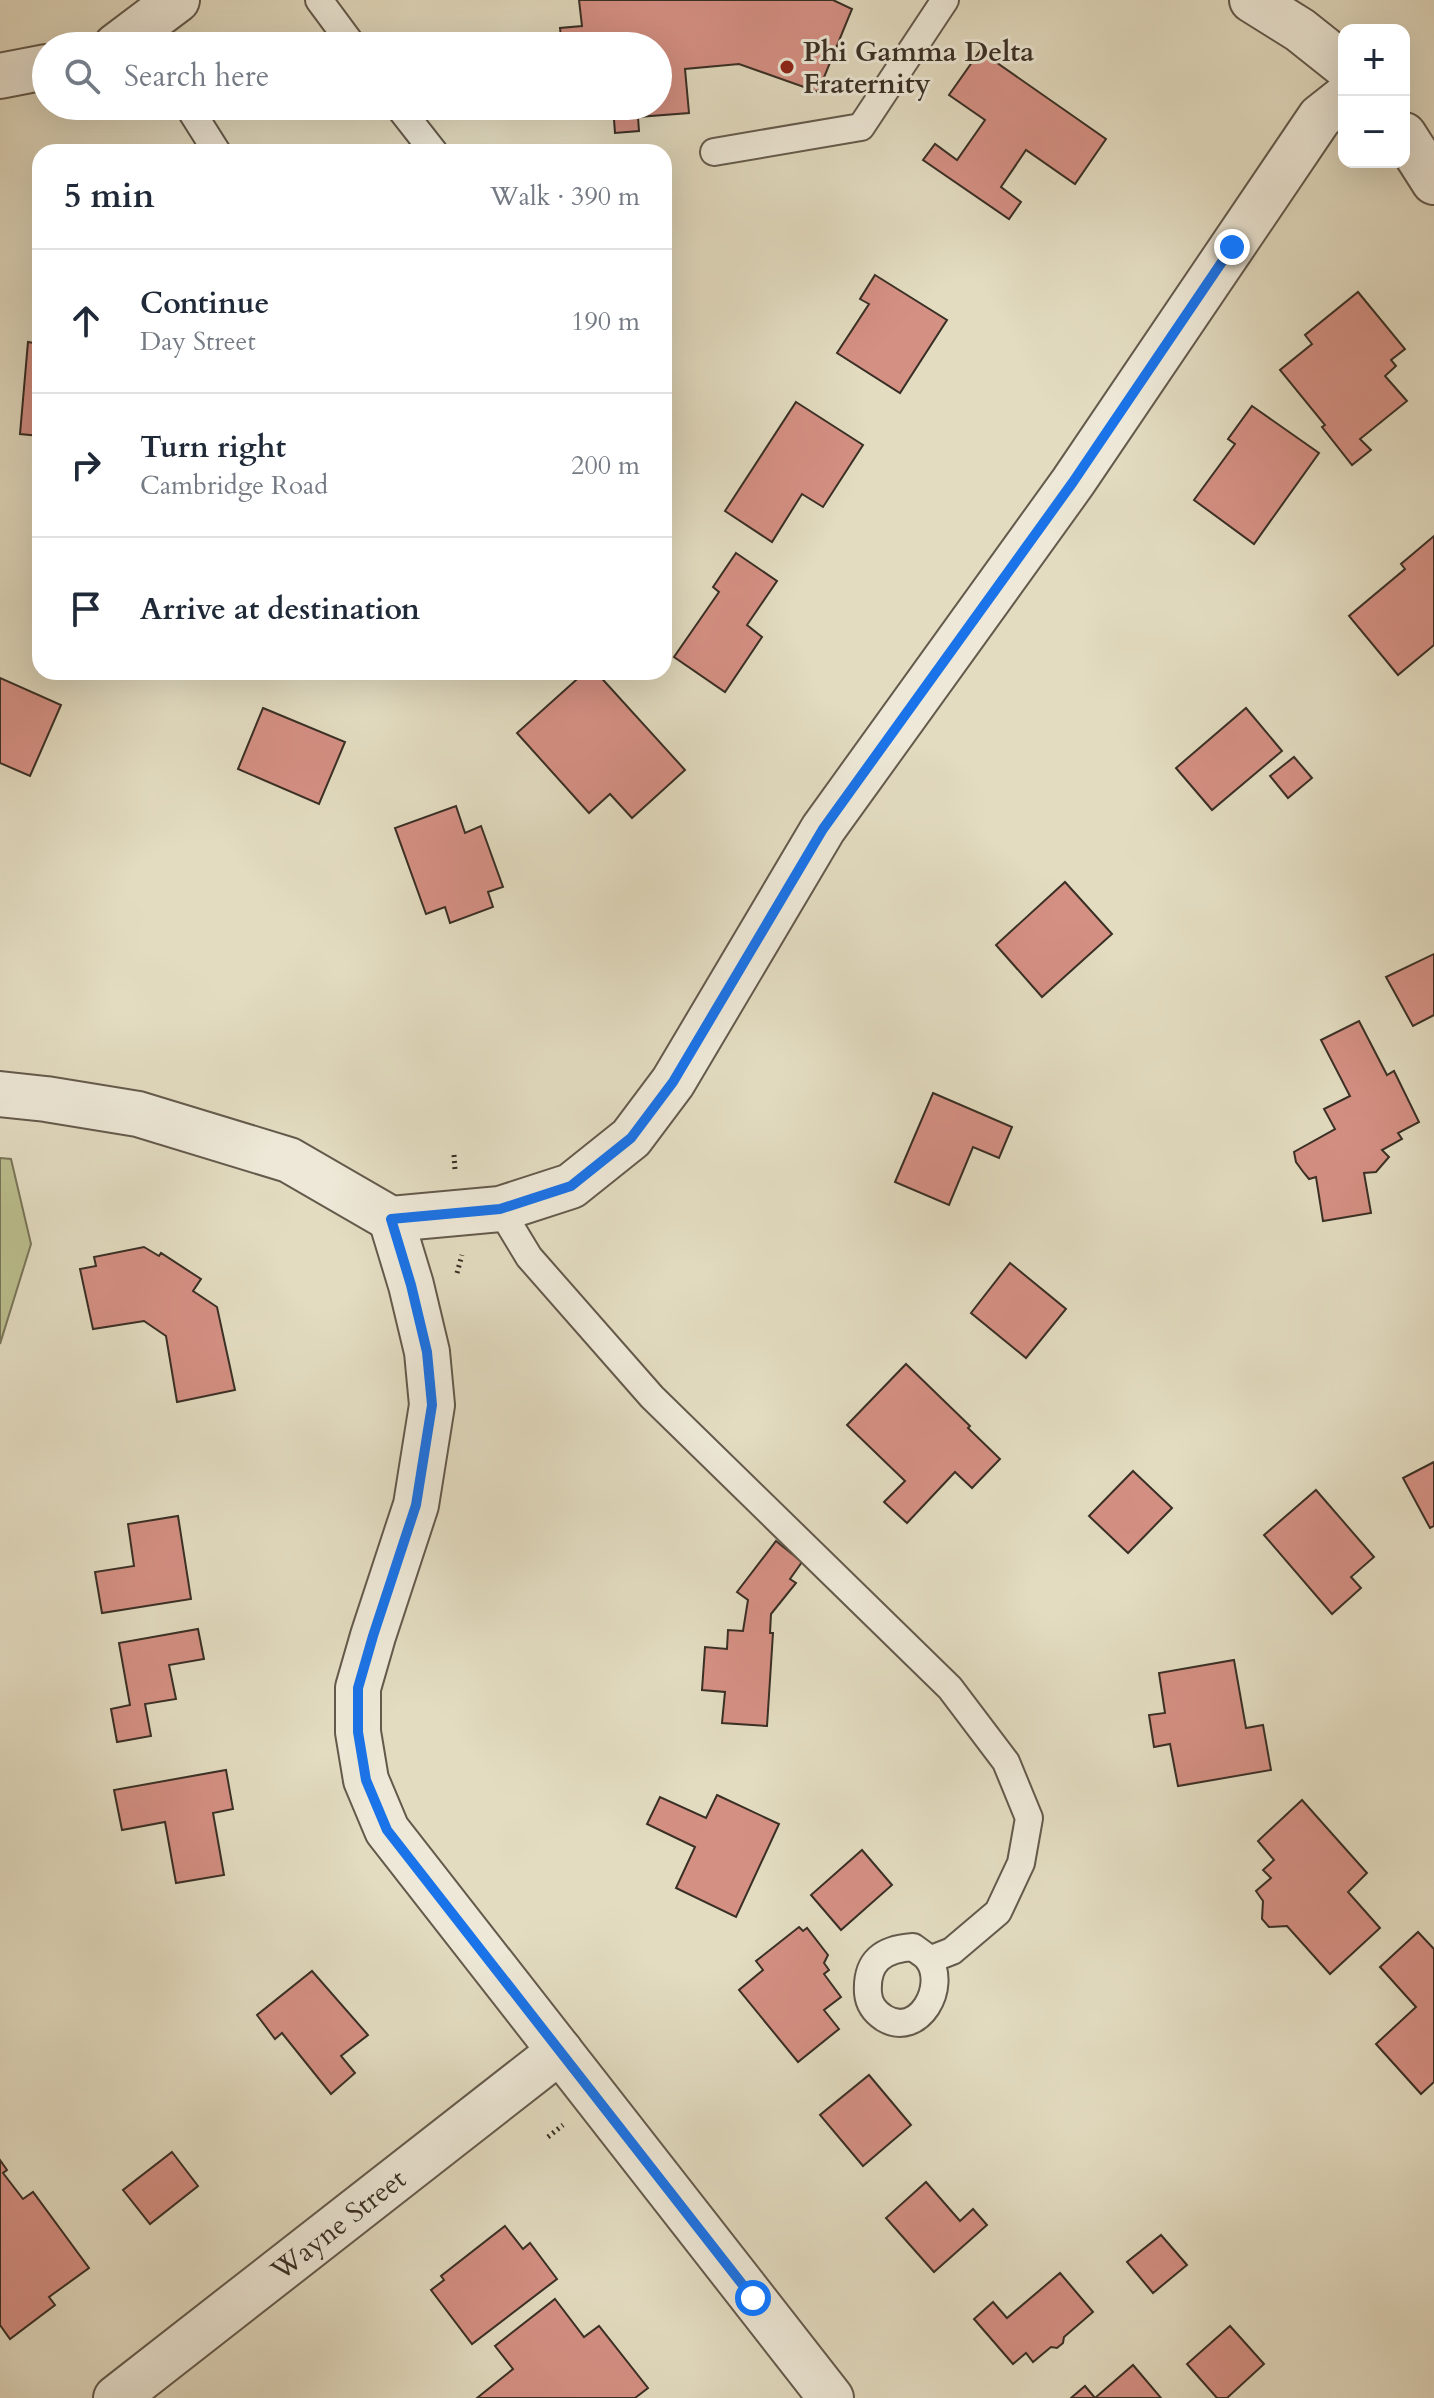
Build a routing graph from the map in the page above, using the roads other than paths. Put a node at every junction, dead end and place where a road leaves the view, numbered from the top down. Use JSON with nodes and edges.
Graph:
{"nodes":[{"id":1,"x":177,"y":0,"type":"edge"},
{"id":2,"x":319,"y":0,"type":"edge"},
{"id":3,"x":945,"y":0,"type":"edge"},
{"id":4,"x":1252,"y":0,"type":"edge"},
{"id":5,"x":143,"y":32,"type":"edge"},
{"id":6,"x":343,"y":32,"type":"edge"},
{"id":7,"x":1338,"y":60,"type":"edge"},
{"id":8,"x":32,"y":70,"type":"edge"},
{"id":9,"x":0,"y":76,"type":"edge"},
{"id":10,"x":1338,"y":103,"type":"edge"},
{"id":11,"x":197,"y":120,"type":"edge"},
{"id":12,"x":408,"y":120,"type":"edge"},
{"id":13,"x":212,"y":144,"type":"edge"},
{"id":14,"x":425,"y":144,"type":"edge"},
{"id":15,"x":1410,"y":144,"type":"edge"},
{"id":16,"x":714,"y":152,"type":"dead end"},
{"id":17,"x":1434,"y":182,"type":"edge"},
{"id":18,"x":0,"y":1094,"type":"edge"},
{"id":19,"x":500,"y":1209,"type":"junction"},
{"id":20,"x":391,"y":1219,"type":"junction"},
{"id":21,"x":929,"y":1960,"type":"dead end"},
{"id":22,"x":560,"y":2051,"type":"junction"},
{"id":23,"x":116,"y":2398,"type":"edge"},
{"id":24,"x":831,"y":2398,"type":"edge"}],
"edges":[{"from":1,"to":5,"type":"street"},
{"from":2,"to":6,"type":"lane"},
{"from":3,"to":16,"type":"lane"},
{"from":4,"to":7,"type":"street"},
{"from":8,"to":9,"type":"street"},
{"from":10,"to":19,"type":"street"},
{"from":11,"to":13,"type":"lane"},
{"from":12,"to":14,"type":"lane"},
{"from":15,"to":17,"type":"street"},
{"from":18,"to":20,"type":"street"},
{"from":19,"to":20,"type":"street"},
{"from":19,"to":21,"type":"lane"},
{"from":20,"to":22,"type":"street"},
{"from":22,"to":23,"type":"street","name":"Wayne Street"},
{"from":22,"to":24,"type":"street"}]}
